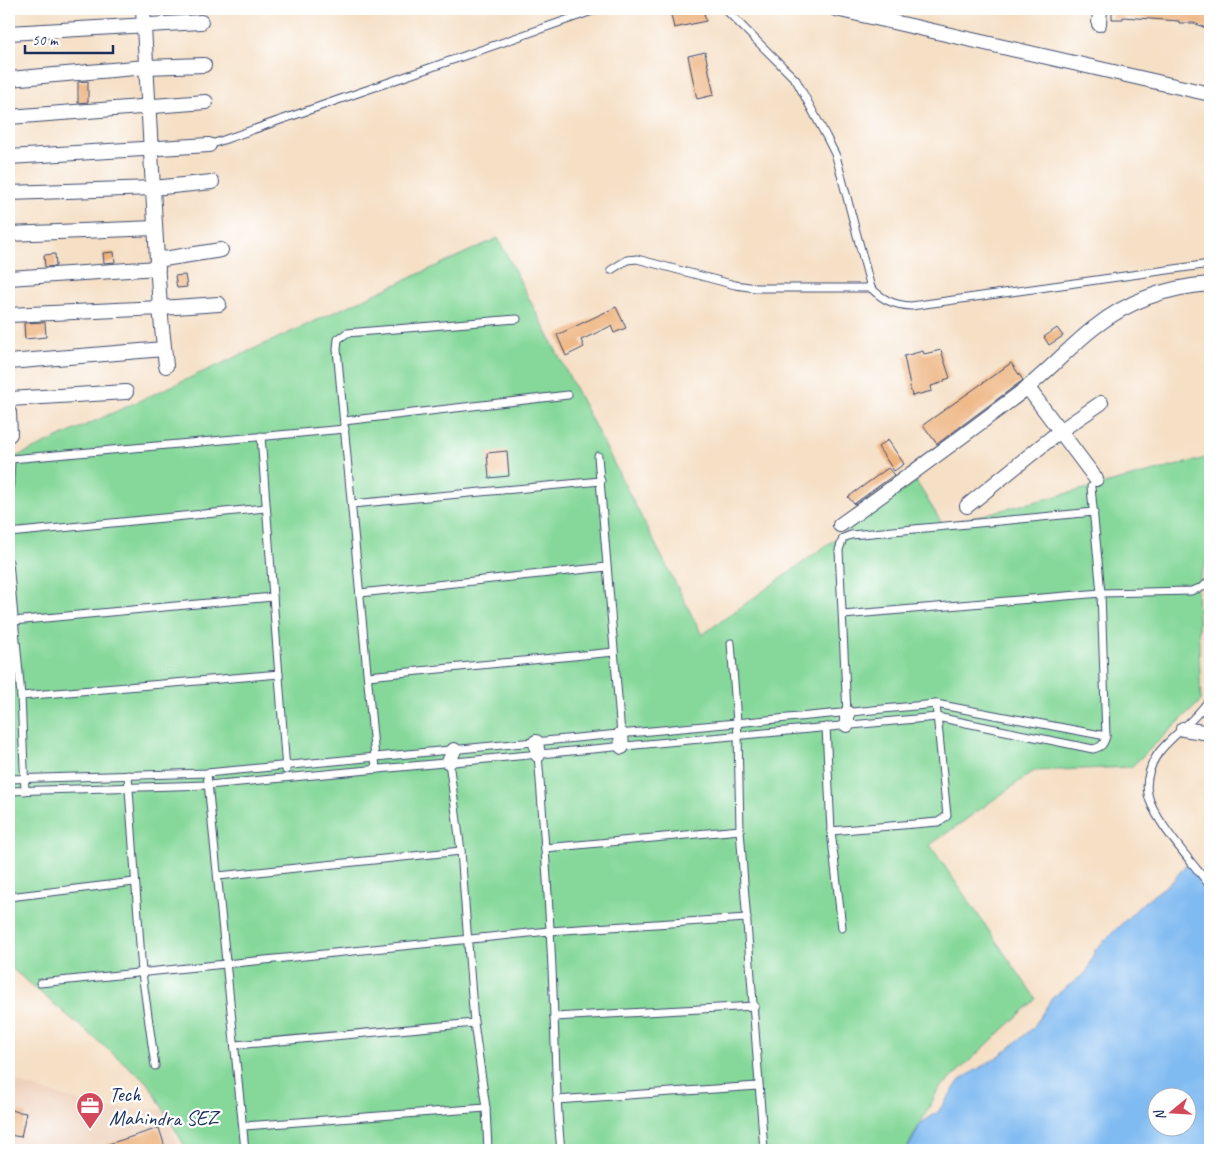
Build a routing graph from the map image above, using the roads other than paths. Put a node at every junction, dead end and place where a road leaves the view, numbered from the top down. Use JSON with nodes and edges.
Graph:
{"nodes":[{"id":1,"x":143,"y":9,"type":"edge"},
{"id":2,"x":598,"y":9,"type":"edge"},
{"id":3,"x":725,"y":9,"type":"edge"},
{"id":4,"x":836,"y":9,"type":"edge"},
{"id":5,"x":1100,"y":9,"type":"edge"},
{"id":6,"x":201,"y":22,"type":"dead end"},
{"id":7,"x":1099,"y":24,"type":"dead end"},
{"id":8,"x":144,"y":27,"type":"junction"},
{"id":9,"x":9,"y":33,"type":"edge"},
{"id":10,"x":204,"y":65,"type":"dead end"},
{"id":11,"x":146,"y":67,"type":"junction"},
{"id":12,"x":9,"y":79,"type":"edge"},
{"id":13,"x":1210,"y":94,"type":"edge"},
{"id":14,"x":206,"y":102,"type":"dead end"},
{"id":15,"x":149,"y":107,"type":"junction"},
{"id":16,"x":9,"y":117,"type":"edge"},
{"id":17,"x":209,"y":145,"type":"joint"},
{"id":18,"x":151,"y":148,"type":"junction"},
{"id":19,"x":9,"y":157,"type":"edge"},
{"id":20,"x":212,"y":182,"type":"dead end"},
{"id":21,"x":153,"y":188,"type":"junction"},
{"id":22,"x":9,"y":193,"type":"edge"},
{"id":23,"x":156,"y":228,"type":"junction"},
{"id":24,"x":9,"y":234,"type":"edge"},
{"id":25,"x":221,"y":250,"type":"dead end"},
{"id":26,"x":158,"y":264,"type":"junction"},
{"id":27,"x":1210,"y":264,"type":"edge"},
{"id":28,"x":611,"y":270,"type":"dead end"},
{"id":29,"x":9,"y":278,"type":"edge"},
{"id":30,"x":1210,"y":284,"type":"edge"},
{"id":31,"x":871,"y":288,"type":"junction"},
{"id":32,"x":219,"y":304,"type":"dead end"},
{"id":33,"x":160,"y":308,"type":"junction"},
{"id":34,"x":9,"y":315,"type":"edge"},
{"id":35,"x":518,"y":319,"type":"dead end"},
{"id":36,"x":164,"y":349,"type":"junction"},
{"id":37,"x":9,"y":362,"type":"edge"},
{"id":38,"x":166,"y":366,"type":"dead end"},
{"id":39,"x":1028,"y":388,"type":"junction"},
{"id":40,"x":126,"y":392,"type":"dead end"},
{"id":41,"x":568,"y":396,"type":"dead end"},
{"id":42,"x":9,"y":399,"type":"edge"},
{"id":43,"x":1101,"y":403,"type":"dead end"},
{"id":44,"x":9,"y":413,"type":"edge"},
{"id":45,"x":344,"y":421,"type":"junction"},
{"id":46,"x":345,"y":429,"type":"junction"},
{"id":47,"x":1060,"y":431,"type":"junction"},
{"id":48,"x":10,"y":434,"type":"dead end"},
{"id":49,"x":261,"y":436,"type":"junction"},
{"id":50,"x":598,"y":456,"type":"dead end"},
{"id":51,"x":600,"y":481,"type":"junction"},
{"id":52,"x":1094,"y":483,"type":"joint"},
{"id":53,"x":9,"y":500,"type":"edge"},
{"id":54,"x":352,"y":504,"type":"junction"},
{"id":55,"x":967,"y":506,"type":"dead end"},
{"id":56,"x":266,"y":508,"type":"junction"},
{"id":57,"x":1094,"y":512,"type":"junction"},
{"id":58,"x":840,"y":525,"type":"dead end"},
{"id":59,"x":9,"y":533,"type":"edge"},
{"id":60,"x":9,"y":562,"type":"edge"},
{"id":61,"x":607,"y":567,"type":"junction"},
{"id":62,"x":1210,"y":580,"type":"edge"},
{"id":63,"x":360,"y":593,"type":"junction"},
{"id":64,"x":1101,"y":593,"type":"junction"},
{"id":65,"x":273,"y":597,"type":"junction"},
{"id":66,"x":843,"y":614,"type":"junction"},
{"id":67,"x":13,"y":621,"type":"junction"},
{"id":68,"x":731,"y":643,"type":"dead end"},
{"id":69,"x":614,"y":652,"type":"junction"},
{"id":70,"x":279,"y":674,"type":"junction"},
{"id":71,"x":368,"y":676,"type":"junction"},
{"id":72,"x":21,"y":696,"type":"junction"},
{"id":73,"x":1210,"y":698,"type":"edge"},
{"id":74,"x":936,"y":704,"type":"junction"},
{"id":75,"x":937,"y":717,"type":"junction"},
{"id":76,"x":847,"y":719,"type":"junction"},
{"id":77,"x":737,"y":723,"type":"junction"},
{"id":78,"x":826,"y":727,"type":"junction"},
{"id":79,"x":1183,"y":729,"type":"junction"},
{"id":80,"x":1210,"y":733,"type":"edge"},
{"id":81,"x":738,"y":735,"type":"junction"},
{"id":82,"x":1106,"y":736,"type":"junction"},
{"id":83,"x":622,"y":740,"type":"junction"},
{"id":84,"x":537,"y":749,"type":"junction"},
{"id":85,"x":452,"y":756,"type":"junction"},
{"id":86,"x":375,"y":757,"type":"junction"},
{"id":87,"x":285,"y":766,"type":"junction"},
{"id":88,"x":376,"y":770,"type":"junction"},
{"id":89,"x":207,"y":773,"type":"junction"},
{"id":90,"x":128,"y":775,"type":"junction"},
{"id":91,"x":24,"y":778,"type":"junction"},
{"id":92,"x":286,"y":778,"type":"junction"},
{"id":93,"x":9,"y":779,"type":"edge"},
{"id":94,"x":208,"y":785,"type":"junction"},
{"id":95,"x":128,"y":788,"type":"junction"},
{"id":96,"x":9,"y":791,"type":"edge"},
{"id":97,"x":24,"y":791,"type":"junction"},
{"id":98,"x":740,"y":830,"type":"junction"},
{"id":99,"x":831,"y":831,"type":"junction"},
{"id":100,"x":545,"y":848,"type":"junction"},
{"id":101,"x":461,"y":851,"type":"junction"},
{"id":102,"x":218,"y":876,"type":"junction"},
{"id":103,"x":134,"y":882,"type":"junction"},
{"id":104,"x":1210,"y":886,"type":"edge"},
{"id":105,"x":9,"y":897,"type":"edge"},
{"id":106,"x":747,"y":918,"type":"junction"},
{"id":107,"x":842,"y":928,"type":"dead end"},
{"id":108,"x":549,"y":931,"type":"junction"},
{"id":109,"x":469,"y":939,"type":"junction"},
{"id":110,"x":227,"y":964,"type":"junction"},
{"id":111,"x":142,"y":973,"type":"junction"},
{"id":112,"x":40,"y":983,"type":"dead end"},
{"id":113,"x":755,"y":1006,"type":"junction"},
{"id":114,"x":554,"y":1017,"type":"junction"},
{"id":115,"x":474,"y":1024,"type":"junction"},
{"id":116,"x":236,"y":1045,"type":"junction"},
{"id":117,"x":154,"y":1066,"type":"dead end"},
{"id":118,"x":758,"y":1086,"type":"junction"},
{"id":119,"x":556,"y":1100,"type":"junction"},
{"id":120,"x":486,"y":1108,"type":"junction"},
{"id":121,"x":244,"y":1126,"type":"junction"},
{"id":122,"x":246,"y":1150,"type":"edge"},
{"id":123,"x":488,"y":1150,"type":"edge"},
{"id":124,"x":561,"y":1150,"type":"edge"},
{"id":125,"x":764,"y":1150,"type":"edge"}],
"edges":[{"from":1,"to":8,"type":"street"},
{"from":2,"to":17,"type":"lane"},
{"from":3,"to":31,"type":"lane"},
{"from":4,"to":13,"type":"street"},
{"from":5,"to":7,"type":"street"},
{"from":6,"to":8,"type":"street"},
{"from":8,"to":9,"type":"street"},
{"from":8,"to":11,"type":"street"},
{"from":10,"to":11,"type":"street"},
{"from":11,"to":12,"type":"street"},
{"from":11,"to":15,"type":"street"},
{"from":14,"to":15,"type":"street"},
{"from":15,"to":16,"type":"street"},
{"from":15,"to":18,"type":"street"},
{"from":17,"to":18,"type":"street"},
{"from":18,"to":19,"type":"street"},
{"from":18,"to":21,"type":"street"},
{"from":20,"to":21,"type":"street"},
{"from":21,"to":22,"type":"street"},
{"from":21,"to":23,"type":"street"},
{"from":23,"to":24,"type":"street"},
{"from":23,"to":26,"type":"street"},
{"from":25,"to":26,"type":"street"},
{"from":26,"to":29,"type":"street"},
{"from":26,"to":33,"type":"street"},
{"from":27,"to":31,"type":"lane"},
{"from":28,"to":31,"type":"lane"},
{"from":30,"to":39,"type":"street"},
{"from":32,"to":33,"type":"street"},
{"from":33,"to":34,"type":"street"},
{"from":33,"to":36,"type":"street"},
{"from":35,"to":45,"type":"lane"},
{"from":36,"to":37,"type":"street"},
{"from":36,"to":38,"type":"street"},
{"from":39,"to":47,"type":"street"},
{"from":39,"to":58,"type":"street"},
{"from":40,"to":42,"type":"street"},
{"from":41,"to":45,"type":"lane"},
{"from":43,"to":47,"type":"street"},
{"from":44,"to":48,"type":"street"},
{"from":45,"to":46,"type":"lane"},
{"from":46,"to":49,"type":"lane"},
{"from":46,"to":54,"type":"lane"},
{"from":47,"to":52,"type":"street"},
{"from":47,"to":55,"type":"street"},
{"from":49,"to":53,"type":"lane"},
{"from":49,"to":56,"type":"lane"},
{"from":50,"to":51,"type":"lane"},
{"from":51,"to":54,"type":"lane"},
{"from":51,"to":61,"type":"lane"},
{"from":52,"to":57,"type":"lane"},
{"from":54,"to":63,"type":"lane"},
{"from":56,"to":59,"type":"lane"},
{"from":56,"to":65,"type":"lane"},
{"from":57,"to":64,"type":"lane"},
{"from":57,"to":66,"type":"lane"},
{"from":60,"to":67,"type":"lane"},
{"from":61,"to":63,"type":"lane"},
{"from":61,"to":69,"type":"lane"},
{"from":62,"to":64,"type":"lane"},
{"from":63,"to":71,"type":"lane"},
{"from":64,"to":66,"type":"lane"},
{"from":64,"to":82,"type":"lane"},
{"from":65,"to":67,"type":"lane"},
{"from":65,"to":70,"type":"lane"},
{"from":66,"to":76,"type":"lane"},
{"from":67,"to":72,"type":"lane"},
{"from":68,"to":77,"type":"lane"},
{"from":69,"to":71,"type":"lane"},
{"from":69,"to":83,"type":"lane"},
{"from":70,"to":72,"type":"lane"},
{"from":70,"to":87,"type":"lane"},
{"from":71,"to":86,"type":"lane"},
{"from":72,"to":91,"type":"lane"},
{"from":73,"to":79,"type":"lane"},
{"from":74,"to":75,"type":"lane"},
{"from":74,"to":76,"type":"lane"},
{"from":74,"to":82,"type":"lane"},
{"from":75,"to":76,"type":"lane"},
{"from":75,"to":82,"type":"lane"},
{"from":75,"to":99,"type":"lane"},
{"from":76,"to":77,"type":"lane"},
{"from":76,"to":78,"type":"lane"},
{"from":77,"to":81,"type":"lane"},
{"from":77,"to":83,"type":"lane"},
{"from":78,"to":81,"type":"lane"},
{"from":78,"to":99,"type":"lane"},
{"from":79,"to":80,"type":"street"},
{"from":79,"to":104,"type":"lane"},
{"from":81,"to":83,"type":"lane"},
{"from":81,"to":98,"type":"lane"},
{"from":83,"to":84,"type":"lane"},
{"from":83,"to":84,"type":"lane"},
{"from":84,"to":85,"type":"lane"},
{"from":84,"to":85,"type":"lane"},
{"from":84,"to":100,"type":"lane"},
{"from":85,"to":86,"type":"lane"},
{"from":85,"to":88,"type":"lane"},
{"from":85,"to":101,"type":"lane"},
{"from":86,"to":87,"type":"lane"},
{"from":86,"to":88,"type":"lane"},
{"from":87,"to":89,"type":"lane"},
{"from":87,"to":92,"type":"lane"},
{"from":88,"to":92,"type":"lane"},
{"from":89,"to":90,"type":"lane"},
{"from":89,"to":94,"type":"lane"},
{"from":90,"to":91,"type":"lane"},
{"from":90,"to":95,"type":"lane"},
{"from":91,"to":93,"type":"lane"},
{"from":91,"to":97,"type":"lane"},
{"from":92,"to":94,"type":"lane"},
{"from":94,"to":95,"type":"lane"},
{"from":94,"to":102,"type":"lane"},
{"from":95,"to":97,"type":"lane"},
{"from":95,"to":103,"type":"lane"},
{"from":96,"to":97,"type":"lane"},
{"from":98,"to":100,"type":"lane"},
{"from":98,"to":106,"type":"lane"},
{"from":99,"to":107,"type":"lane"},
{"from":100,"to":108,"type":"lane"},
{"from":101,"to":102,"type":"lane"},
{"from":101,"to":109,"type":"lane"},
{"from":102,"to":110,"type":"lane"},
{"from":103,"to":105,"type":"lane"},
{"from":103,"to":111,"type":"lane"},
{"from":106,"to":108,"type":"lane"},
{"from":106,"to":113,"type":"lane"},
{"from":108,"to":109,"type":"lane"},
{"from":108,"to":114,"type":"lane"},
{"from":109,"to":110,"type":"lane"},
{"from":109,"to":115,"type":"lane"},
{"from":110,"to":111,"type":"lane"},
{"from":110,"to":116,"type":"lane"},
{"from":111,"to":112,"type":"lane"},
{"from":111,"to":117,"type":"lane"},
{"from":113,"to":114,"type":"lane"},
{"from":113,"to":118,"type":"lane"},
{"from":114,"to":119,"type":"lane"},
{"from":115,"to":116,"type":"lane"},
{"from":115,"to":120,"type":"lane"},
{"from":116,"to":121,"type":"lane"},
{"from":118,"to":119,"type":"lane"},
{"from":118,"to":125,"type":"lane"},
{"from":119,"to":124,"type":"lane"},
{"from":120,"to":121,"type":"lane"},
{"from":120,"to":123,"type":"lane"},
{"from":121,"to":122,"type":"lane"}]}
